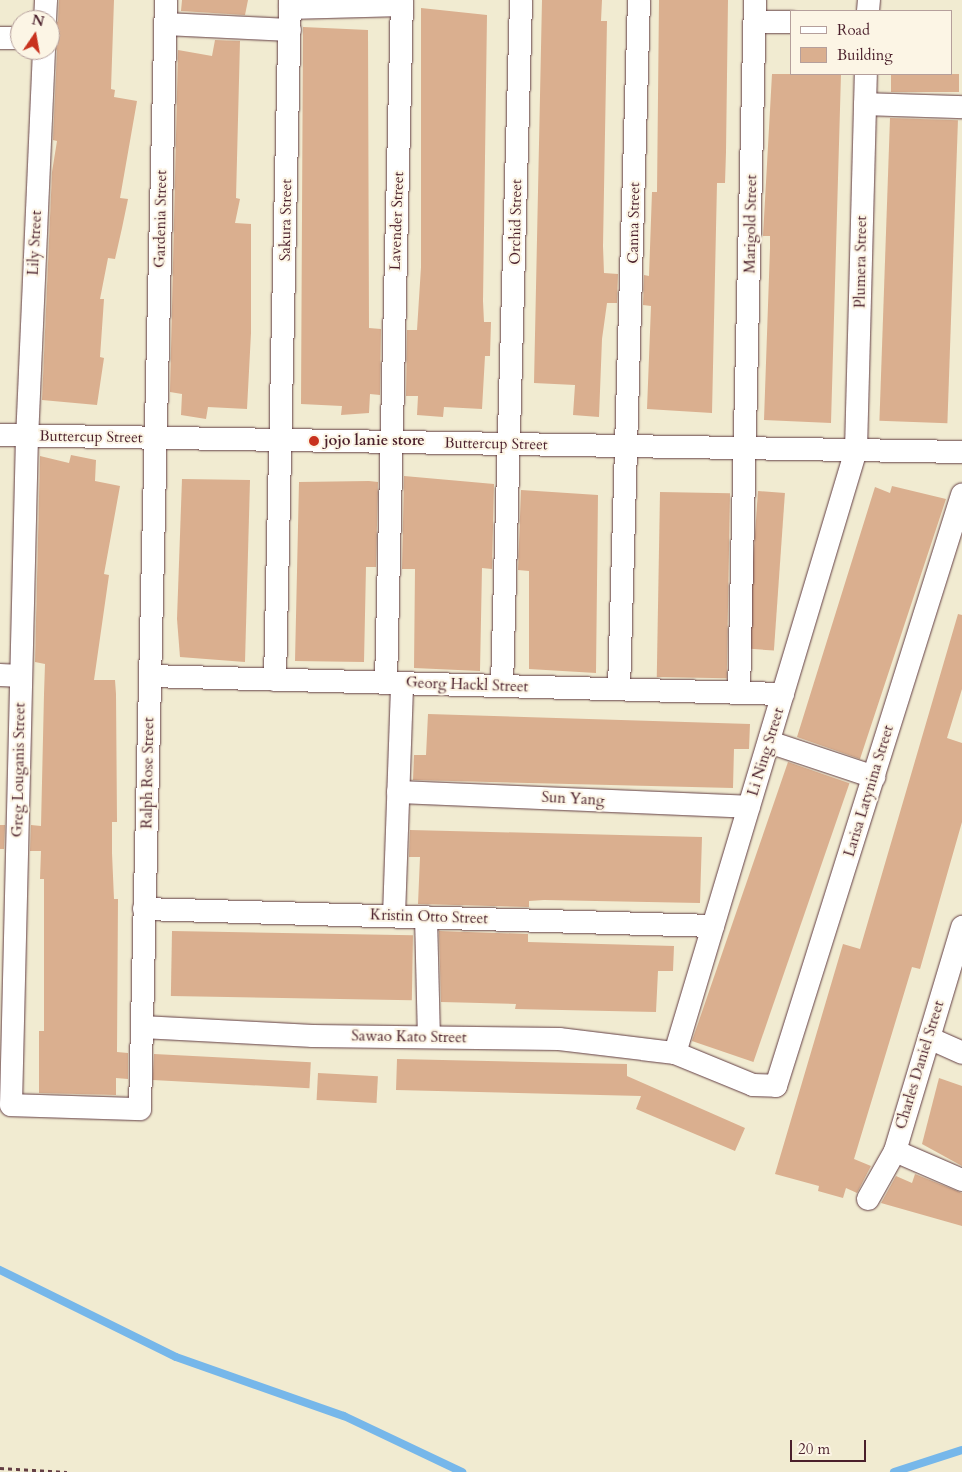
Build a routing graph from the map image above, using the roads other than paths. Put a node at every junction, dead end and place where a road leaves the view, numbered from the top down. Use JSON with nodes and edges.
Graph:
{"nodes":[{"id":1,"x":166,"y":0,"type":"edge"},
{"id":2,"x":521,"y":0,"type":"edge"},
{"id":3,"x":640,"y":0,"type":"edge"},
{"id":4,"x":402,"y":2,"type":"edge"},
{"id":5,"x":755,"y":11,"type":"edge"},
{"id":6,"x":290,"y":13,"type":"edge"},
{"id":7,"x":790,"y":22,"type":"edge"},
{"id":8,"x":165,"y":24,"type":"junction"},
{"id":9,"x":44,"y":60,"type":"edge"},
{"id":10,"x":866,"y":75,"type":"edge"},
{"id":11,"x":865,"y":104,"type":"junction"},
{"id":12,"x":962,"y":106,"type":"edge"},
{"id":13,"x":0,"y":435,"type":"edge"},
{"id":14,"x":26,"y":436,"type":"junction"},
{"id":15,"x":155,"y":438,"type":"junction"},
{"id":16,"x":282,"y":440,"type":"junction"},
{"id":17,"x":391,"y":442,"type":"junction"},
{"id":18,"x":512,"y":444,"type":"junction"},
{"id":19,"x":629,"y":446,"type":"junction"},
{"id":20,"x":747,"y":448,"type":"junction"},
{"id":21,"x":856,"y":450,"type":"junction"},
{"id":22,"x":962,"y":452,"type":"edge"},
{"id":23,"x":962,"y":495,"type":"edge"},
{"id":24,"x":10,"y":676,"type":"edge"},
{"id":25,"x":150,"y":676,"type":"junction"},
{"id":26,"x":275,"y":680,"type":"junction"},
{"id":27,"x":394,"y":683,"type":"junction"},
{"id":28,"x":502,"y":686,"type":"junction"},
{"id":29,"x":619,"y":690,"type":"junction"},
{"id":30,"x":739,"y":693,"type":"junction"},
{"id":31,"x":783,"y":694,"type":"junction"},
{"id":32,"x":769,"y":742,"type":"junction"},
{"id":33,"x":874,"y":777,"type":"junction"},
{"id":34,"x":398,"y":792,"type":"junction"},
{"id":35,"x":9,"y":800,"type":"edge"},
{"id":36,"x":749,"y":807,"type":"junction"},
{"id":37,"x":8,"y":908,"type":"edge"},
{"id":38,"x":144,"y":909,"type":"junction"},
{"id":39,"x":394,"y":916,"type":"junction"},
{"id":40,"x":426,"y":917,"type":"junction"},
{"id":41,"x":713,"y":926,"type":"junction"},
{"id":42,"x":962,"y":927,"type":"edge"},
{"id":43,"x":142,"y":1027,"type":"junction"},
{"id":44,"x":429,"y":1036,"type":"junction"},
{"id":45,"x":929,"y":1038,"type":"junction"},
{"id":46,"x":6,"y":1039,"type":"edge"},
{"id":47,"x":675,"y":1053,"type":"junction"},
{"id":48,"x":962,"y":1053,"type":"edge"},
{"id":49,"x":776,"y":1086,"type":"joint"},
{"id":50,"x":11,"y":1105,"type":"joint"},
{"id":51,"x":894,"y":1151,"type":"junction"},
{"id":52,"x":962,"y":1180,"type":"edge"},
{"id":53,"x":868,"y":1199,"type":"dead end"}],
"edges":[{"from":1,"to":8,"type":"street","name":"Gardenia Street"},
{"from":2,"to":18,"type":"street","name":"Orchid Street"},
{"from":3,"to":19,"type":"street","name":"Canna Street"},
{"from":4,"to":6,"type":"street"},
{"from":4,"to":17,"type":"street","name":"Lavender Street"},
{"from":5,"to":7,"type":"street"},
{"from":5,"to":20,"type":"street","name":"Marigold Street"},
{"from":6,"to":8,"type":"street"},
{"from":6,"to":16,"type":"street","name":"Sakura Street"},
{"from":8,"to":15,"type":"street","name":"Gardenia Street"},
{"from":9,"to":14,"type":"street","name":"Lily Street"},
{"from":10,"to":11,"type":"street","name":"Plumera Street"},
{"from":11,"to":12,"type":"street"},
{"from":11,"to":21,"type":"street","name":"Plumera Street"},
{"from":13,"to":14,"type":"street","name":"Buttercup Street"},
{"from":14,"to":15,"type":"street","name":"Buttercup Street"},
{"from":14,"to":24,"type":"street","name":"Greg Louganis Street"},
{"from":15,"to":16,"type":"street","name":"Buttercup Street"},
{"from":15,"to":25,"type":"street","name":"Ralph Rose Street"},
{"from":16,"to":17,"type":"street","name":"Buttercup Street"},
{"from":16,"to":26,"type":"street","name":"Sakura Street"},
{"from":17,"to":18,"type":"street","name":"Buttercup Street"},
{"from":17,"to":27,"type":"street","name":"Lavender Street"},
{"from":18,"to":19,"type":"street","name":"Buttercup Street"},
{"from":18,"to":28,"type":"street","name":"Orchid Street"},
{"from":19,"to":20,"type":"street","name":"Buttercup Street"},
{"from":19,"to":29,"type":"street","name":"Canna Street"},
{"from":20,"to":21,"type":"street","name":"Buttercup Street"},
{"from":20,"to":30,"type":"street","name":"Marigold Street"},
{"from":21,"to":22,"type":"street","name":"Buttercup Street"},
{"from":21,"to":31,"type":"street","name":"Li Ning Street"},
{"from":23,"to":33,"type":"street","name":"Larisa Latynina Street"},
{"from":24,"to":35,"type":"street","name":"Greg Louganis Street"},
{"from":25,"to":26,"type":"street","name":"Georg Hackl Street"},
{"from":25,"to":38,"type":"street","name":"Ralph Rose Street"},
{"from":26,"to":27,"type":"street","name":"Georg Hackl Street"},
{"from":27,"to":28,"type":"street","name":"Georg Hackl Street"},
{"from":27,"to":34,"type":"street","name":"Lavender Street"},
{"from":28,"to":29,"type":"street","name":"Georg Hackl Street"},
{"from":29,"to":30,"type":"street","name":"Georg Hackl Street"},
{"from":30,"to":31,"type":"street","name":"Georg Hackl Street"},
{"from":31,"to":32,"type":"street","name":"Li Ning Street"},
{"from":32,"to":33,"type":"street"},
{"from":32,"to":36,"type":"street","name":"Li Ning Street"},
{"from":33,"to":49,"type":"street","name":"Larisa Latynina Street"},
{"from":34,"to":36,"type":"street","name":"Sun Yang"},
{"from":34,"to":39,"type":"street","name":"Lavender Street"},
{"from":35,"to":37,"type":"street","name":"Greg Louganis Street"},
{"from":36,"to":41,"type":"street","name":"Li Ning Street"},
{"from":37,"to":46,"type":"street","name":"Greg Louganis Street"},
{"from":38,"to":39,"type":"street","name":"Kristin Otto Street"},
{"from":38,"to":43,"type":"street","name":"Ralph Rose Street"},
{"from":39,"to":40,"type":"street","name":"Kristin Otto Street"},
{"from":40,"to":41,"type":"street","name":"Kristin Otto Street"},
{"from":40,"to":44,"type":"street"},
{"from":41,"to":47,"type":"street","name":"Li Ning Street"},
{"from":42,"to":45,"type":"street","name":"Charles Daniel Street"},
{"from":43,"to":44,"type":"street","name":"Sawao Kato Street"},
{"from":43,"to":50,"type":"street","name":"Ralph Rose Street"},
{"from":44,"to":47,"type":"street","name":"Sawao Kato Street"},
{"from":45,"to":48,"type":"street"},
{"from":45,"to":51,"type":"street","name":"Charles Daniel Street"},
{"from":46,"to":50,"type":"street","name":"Greg Louganis Street"},
{"from":47,"to":49,"type":"street","name":"Sawao Kato Street"},
{"from":51,"to":52,"type":"street"},
{"from":51,"to":53,"type":"street","name":"Charles Daniel Street"}]}
